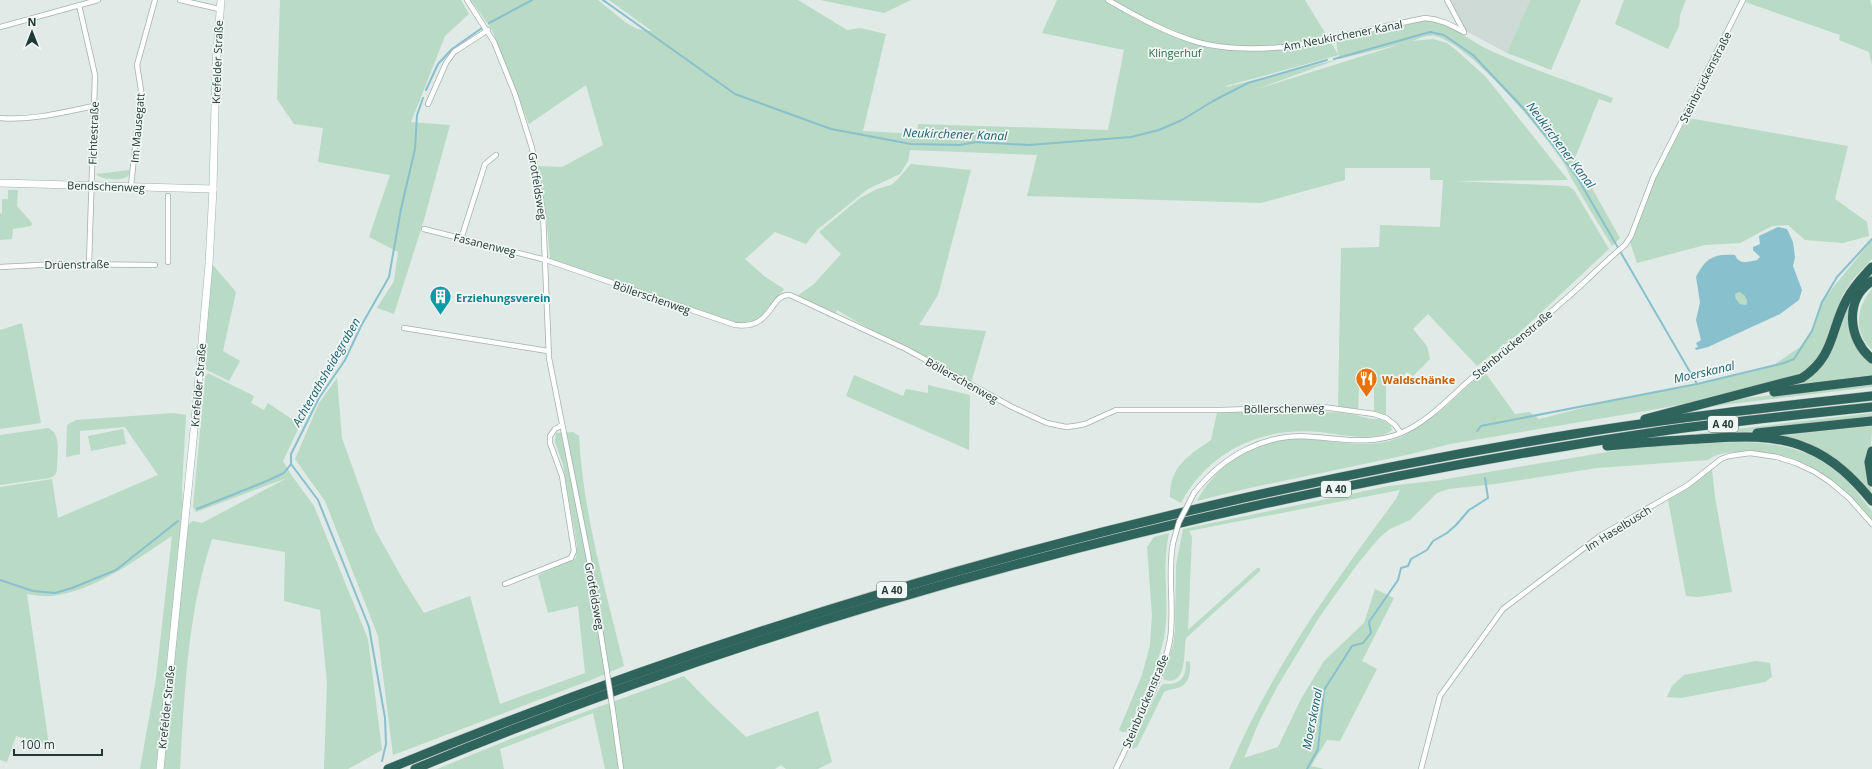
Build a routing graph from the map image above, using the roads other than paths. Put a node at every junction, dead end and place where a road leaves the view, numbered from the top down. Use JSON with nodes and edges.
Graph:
{"nodes":[{"id":1,"x":98,"y":0,"type":"edge"},
{"id":2,"x":155,"y":0,"type":"edge"},
{"id":3,"x":180,"y":0,"type":"edge"},
{"id":4,"x":221,"y":0,"type":"edge"},
{"id":5,"x":467,"y":0,"type":"edge"},
{"id":6,"x":1108,"y":0,"type":"edge"},
{"id":7,"x":1447,"y":0,"type":"edge"},
{"id":8,"x":1743,"y":0,"type":"edge"},
{"id":9,"x":79,"y":5,"type":"junction"},
{"id":10,"x":219,"y":10,"type":"junction"},
{"id":11,"x":0,"y":27,"type":"edge"},
{"id":12,"x":488,"y":30,"type":"junction"},
{"id":13,"x":428,"y":104,"type":"dead end"},
{"id":14,"x":94,"y":106,"type":"junction"},
{"id":15,"x":0,"y":118,"type":"edge"},
{"id":16,"x":496,"y":155,"type":"dead end"},
{"id":17,"x":0,"y":183,"type":"edge"},
{"id":18,"x":92,"y":186,"type":"junction"},
{"id":19,"x":131,"y":186,"type":"junction"},
{"id":20,"x":213,"y":189,"type":"junction"},
{"id":21,"x":168,"y":196,"type":"dead end"},
{"id":22,"x":424,"y":229,"type":"dead end"},
{"id":23,"x":461,"y":238,"type":"junction"},
{"id":24,"x":546,"y":260,"type":"junction"},
{"id":25,"x":168,"y":262,"type":"dead end"},
{"id":26,"x":90,"y":264,"type":"junction"},
{"id":27,"x":154,"y":265,"type":"dead end"},
{"id":28,"x":0,"y":267,"type":"edge"},
{"id":29,"x":1872,"y":267,"type":"edge"},
{"id":30,"x":1872,"y":281,"type":"edge"},
{"id":31,"x":404,"y":328,"type":"dead end"},
{"id":32,"x":548,"y":351,"type":"junction"},
{"id":33,"x":1872,"y":359,"type":"edge"},
{"id":34,"x":1872,"y":380,"type":"edge"},
{"id":35,"x":1872,"y":396,"type":"edge"},
{"id":36,"x":1691,"y":406,"type":"junction"},
{"id":37,"x":1872,"y":407,"type":"edge"},
{"id":38,"x":1872,"y":421,"type":"edge"},
{"id":39,"x":562,"y":425,"type":"junction"},
{"id":40,"x":1608,"y":429,"type":"junction"},
{"id":41,"x":1401,"y":433,"type":"junction"},
{"id":42,"x":1722,"y":438,"type":"junction"},
{"id":43,"x":1576,"y":445,"type":"junction"},
{"id":44,"x":1872,"y":451,"type":"edge"},
{"id":45,"x":1872,"y":482,"type":"edge"},
{"id":46,"x":1872,"y":502,"type":"edge"},
{"id":47,"x":1872,"y":524,"type":"edge"},
{"id":48,"x":505,"y":584,"type":"dead end"},
{"id":49,"x":160,"y":769,"type":"edge"},
{"id":50,"x":388,"y":769,"type":"edge"},
{"id":51,"x":415,"y":769,"type":"edge"},
{"id":52,"x":622,"y":769,"type":"edge"},
{"id":53,"x":1116,"y":769,"type":"edge"},
{"id":54,"x":1421,"y":769,"type":"edge"}],
"edges":[{"from":1,"to":9,"type":"street"},
{"from":2,"to":19,"type":"street","name":"Im Mausegatt"},
{"from":3,"to":10,"type":"street"},
{"from":4,"to":10,"type":"main road","name":"Krefelder Straße"},
{"from":5,"to":12,"type":"street","name":"Grotfeldsweg"},
{"from":6,"to":7,"type":"street","name":"Am Neukirchener Kanal"},
{"from":8,"to":41,"type":"street","name":"Steinbrückenstraße"},
{"from":9,"to":11,"type":"street"},
{"from":9,"to":14,"type":"street","name":"Fichtestraße"},
{"from":10,"to":20,"type":"main road","name":"Krefelder Straße"},
{"from":12,"to":13,"type":"street"},
{"from":12,"to":24,"type":"street","name":"Grotfeldsweg"},
{"from":14,"to":15,"type":"street"},
{"from":14,"to":18,"type":"street","name":"Fichtestraße"},
{"from":16,"to":23,"type":"street"},
{"from":17,"to":18,"type":"main road","name":"Bendschenweg"},
{"from":18,"to":19,"type":"main road","name":"Bendschenweg"},
{"from":18,"to":26,"type":"street","name":"Fichtestraße"},
{"from":19,"to":20,"type":"main road","name":"Bendschenweg"},
{"from":20,"to":49,"type":"main road","name":"Krefelder Straße"},
{"from":21,"to":25,"type":"street"},
{"from":22,"to":23,"type":"street","name":"Fasanenweg"},
{"from":23,"to":24,"type":"street","name":"Fasanenweg"},
{"from":24,"to":32,"type":"street","name":"Grotfeldsweg"},
{"from":24,"to":41,"type":"street","name":"Böllerschenweg"},
{"from":26,"to":27,"type":"street","name":"Drüenstraße"},
{"from":26,"to":28,"type":"street","name":"Drüenstraße"},
{"from":29,"to":36,"type":"highway"},
{"from":30,"to":33,"type":"highway"},
{"from":31,"to":32,"type":"street"},
{"from":32,"to":39,"type":"street","name":"Grotfeldsweg"},
{"from":34,"to":36,"type":"highway"},
{"from":35,"to":40,"type":"highway","number":"A 40"},
{"from":36,"to":40,"type":"highway"},
{"from":37,"to":43,"type":"highway","number":"A 40"},
{"from":38,"to":42,"type":"highway"},
{"from":39,"to":48,"type":"street","name":"Grotfeldsweg"},
{"from":39,"to":52,"type":"street","name":"Grotfeldsweg","bridge":true},
{"from":40,"to":50,"type":"highway","number":"A 40"},
{"from":41,"to":53,"type":"street","name":"Steinbrückenstraße","bridge":true},
{"from":42,"to":43,"type":"highway"},
{"from":42,"to":46,"type":"highway"},
{"from":43,"to":51,"type":"highway","number":"A 40"},
{"from":44,"to":45,"type":"highway"},
{"from":47,"to":54,"type":"street","name":"Im Haselbusch"}]}
